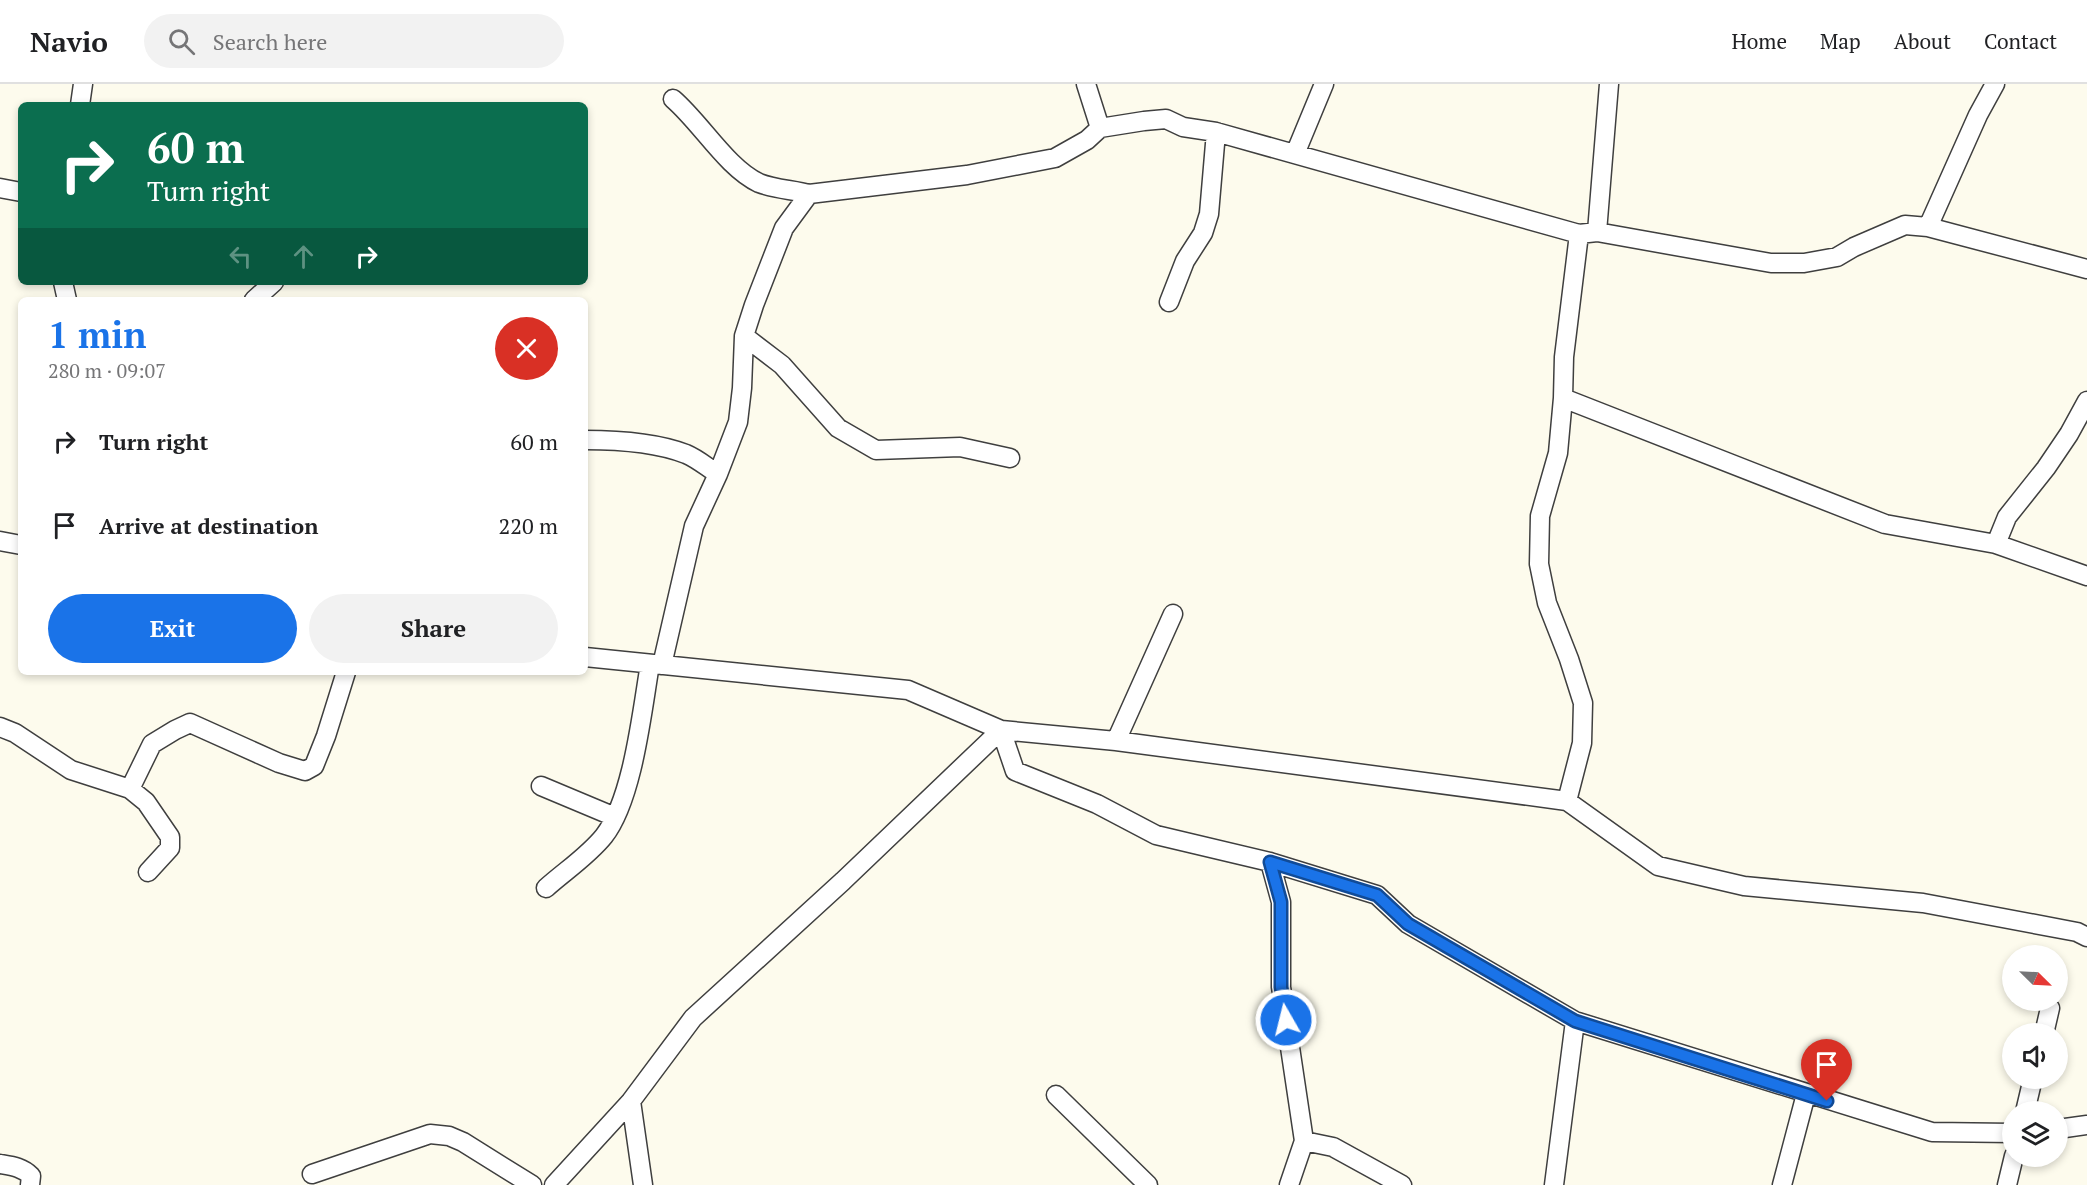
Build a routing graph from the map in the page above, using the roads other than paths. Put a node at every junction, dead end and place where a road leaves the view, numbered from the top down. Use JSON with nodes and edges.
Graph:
{"nodes":[{"id":1,"x":83,"y":84,"type":"edge"},
{"id":2,"x":1086,"y":84,"type":"edge"},
{"id":3,"x":1324,"y":84,"type":"edge"},
{"id":4,"x":1609,"y":84,"type":"edge"},
{"id":5,"x":1995,"y":84,"type":"edge"},
{"id":6,"x":673,"y":99,"type":"dead end"},
{"id":7,"x":80,"y":102,"type":"edge"},
{"id":8,"x":1100,"y":128,"type":"junction"},
{"id":9,"x":1216,"y":132,"type":"junction"},
{"id":10,"x":1295,"y":154,"type":"junction"},
{"id":11,"x":0,"y":188,"type":"edge"},
{"id":12,"x":18,"y":191,"type":"edge"},
{"id":13,"x":809,"y":194,"type":"junction"},
{"id":14,"x":1928,"y":227,"type":"junction"},
{"id":15,"x":1588,"y":233,"type":"junction"},
{"id":16,"x":2087,"y":269,"type":"edge"},
{"id":17,"x":271,"y":285,"type":"edge"},
{"id":18,"x":257,"y":297,"type":"edge"},
{"id":19,"x":1169,"y":302,"type":"dead end"},
{"id":20,"x":744,"y":336,"type":"junction"},
{"id":21,"x":1563,"y":398,"type":"junction"},
{"id":22,"x":2087,"y":401,"type":"edge"},
{"id":23,"x":588,"y":440,"type":"edge"},
{"id":24,"x":1010,"y":458,"type":"dead end"},
{"id":25,"x":718,"y":474,"type":"junction"},
{"id":26,"x":0,"y":541,"type":"edge"},
{"id":27,"x":18,"y":544,"type":"edge"},
{"id":28,"x":1996,"y":544,"type":"junction"},
{"id":29,"x":2087,"y":576,"type":"edge"},
{"id":30,"x":1173,"y":614,"type":"dead end"},
{"id":31,"x":588,"y":657,"type":"edge"},
{"id":32,"x":656,"y":665,"type":"junction"},
{"id":33,"x":345,"y":675,"type":"edge"},
{"id":34,"x":0,"y":727,"type":"edge"},
{"id":35,"x":1001,"y":730,"type":"junction"},
{"id":36,"x":1116,"y":741,"type":"junction"},
{"id":37,"x":541,"y":786,"type":"dead end"},
{"id":38,"x":130,"y":789,"type":"junction"},
{"id":39,"x":1568,"y":801,"type":"junction"},
{"id":40,"x":615,"y":817,"type":"junction"},
{"id":41,"x":1270,"y":862,"type":"junction"},
{"id":42,"x":148,"y":872,"type":"dead end"},
{"id":43,"x":546,"y":888,"type":"dead end"},
{"id":44,"x":2084,"y":929,"type":"edge"},
{"id":45,"x":1575,"y":1021,"type":"junction"},
{"id":46,"x":1806,"y":1094,"type":"junction"},
{"id":47,"x":1056,"y":1095,"type":"dead end"},
{"id":48,"x":631,"y":1101,"type":"junction"},
{"id":49,"x":2087,"y":1125,"type":"edge"},
{"id":50,"x":2068,"y":1128,"type":"edge"},
{"id":51,"x":2002,"y":1133,"type":"edge"},
{"id":52,"x":1304,"y":1141,"type":"junction"},
{"id":53,"x":0,"y":1164,"type":"edge"},
{"id":54,"x":2011,"y":1167,"type":"edge"},
{"id":55,"x":312,"y":1174,"type":"dead end"},
{"id":56,"x":30,"y":1185,"type":"edge"},
{"id":57,"x":532,"y":1185,"type":"edge"},
{"id":58,"x":554,"y":1185,"type":"edge"},
{"id":59,"x":644,"y":1185,"type":"edge"},
{"id":60,"x":1148,"y":1185,"type":"edge"},
{"id":61,"x":1289,"y":1185,"type":"edge"},
{"id":62,"x":1402,"y":1185,"type":"edge"},
{"id":63,"x":1554,"y":1185,"type":"edge"},
{"id":64,"x":1782,"y":1185,"type":"edge"},
{"id":65,"x":2007,"y":1185,"type":"edge"}],
"edges":[{"from":1,"to":7,"type":"street"},
{"from":2,"to":8,"type":"street"},
{"from":3,"to":10,"type":"street"},
{"from":4,"to":15,"type":"street"},
{"from":5,"to":14,"type":"street"},
{"from":6,"to":13,"type":"street"},
{"from":8,"to":9,"type":"street"},
{"from":8,"to":13,"type":"street"},
{"from":9,"to":10,"type":"street"},
{"from":9,"to":19,"type":"street"},
{"from":10,"to":15,"type":"street"},
{"from":11,"to":12,"type":"street"},
{"from":13,"to":20,"type":"street"},
{"from":14,"to":15,"type":"street"},
{"from":14,"to":16,"type":"street"},
{"from":15,"to":21,"type":"street"},
{"from":17,"to":18,"type":"street"},
{"from":20,"to":24,"type":"street"},
{"from":20,"to":25,"type":"street"},
{"from":21,"to":28,"type":"street"},
{"from":21,"to":39,"type":"street"},
{"from":22,"to":28,"type":"street"},
{"from":23,"to":25,"type":"street"},
{"from":25,"to":32,"type":"street"},
{"from":26,"to":27,"type":"street"},
{"from":28,"to":29,"type":"street"},
{"from":30,"to":36,"type":"street"},
{"from":31,"to":32,"type":"street"},
{"from":32,"to":35,"type":"street"},
{"from":32,"to":40,"type":"street"},
{"from":33,"to":38,"type":"street"},
{"from":34,"to":38,"type":"street"},
{"from":35,"to":36,"type":"street"},
{"from":35,"to":41,"type":"street"},
{"from":35,"to":48,"type":"street"},
{"from":36,"to":39,"type":"street"},
{"from":37,"to":40,"type":"street"},
{"from":38,"to":42,"type":"street"},
{"from":39,"to":44,"type":"street"},
{"from":40,"to":43,"type":"street"},
{"from":41,"to":45,"type":"street"},
{"from":41,"to":52,"type":"street"},
{"from":45,"to":46,"type":"street"},
{"from":45,"to":63,"type":"street"},
{"from":46,"to":51,"type":"street"},
{"from":46,"to":64,"type":"street"},
{"from":47,"to":60,"type":"street"},
{"from":48,"to":58,"type":"street"},
{"from":48,"to":59,"type":"street"},
{"from":49,"to":50,"type":"street"},
{"from":52,"to":61,"type":"street"},
{"from":52,"to":62,"type":"street"},
{"from":53,"to":56,"type":"street"},
{"from":54,"to":65,"type":"street"},
{"from":55,"to":57,"type":"street"}]}
